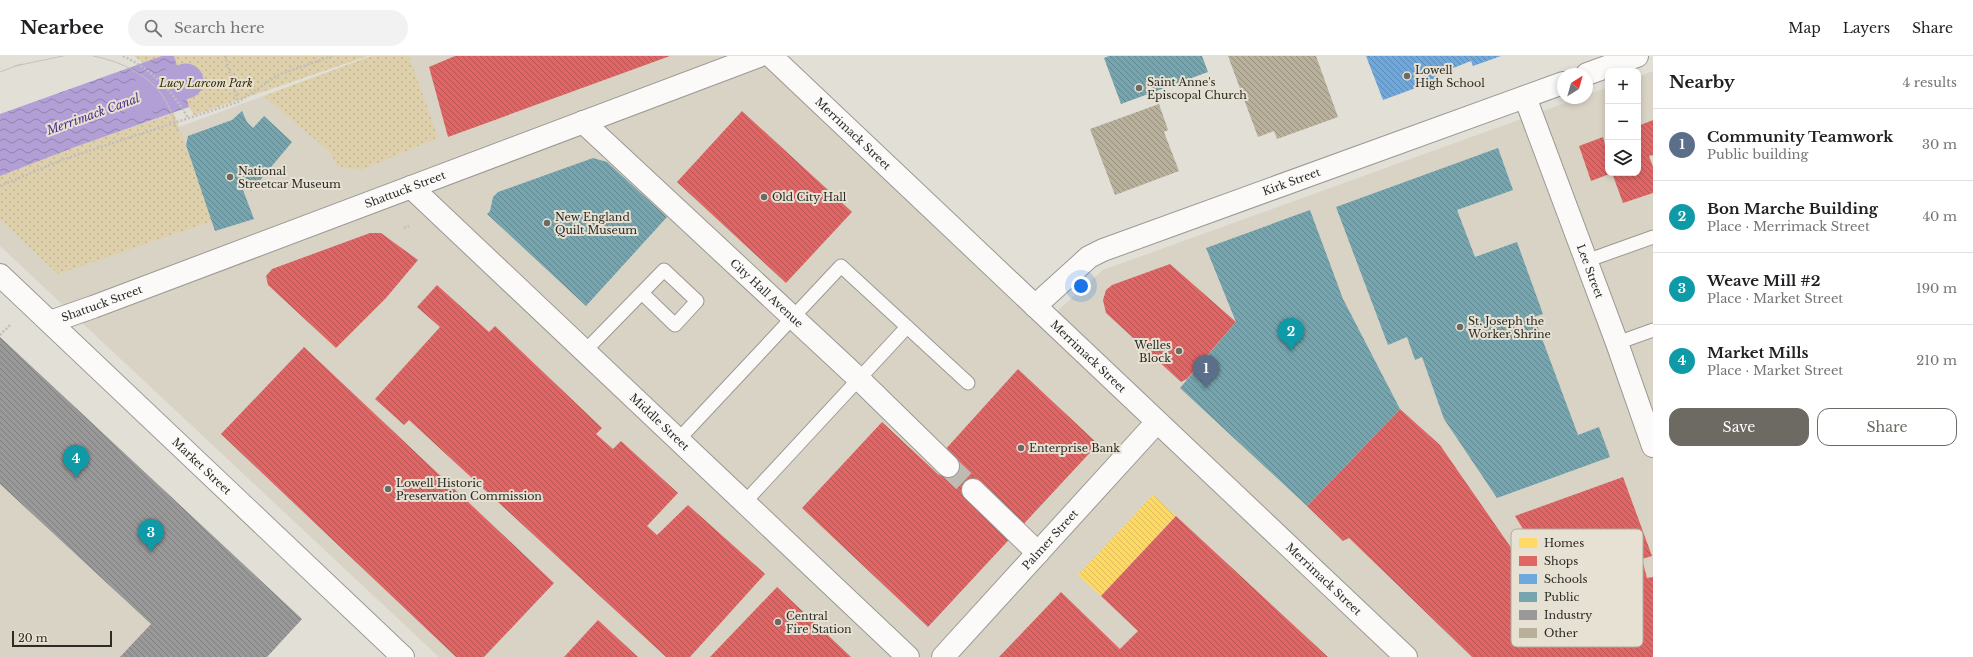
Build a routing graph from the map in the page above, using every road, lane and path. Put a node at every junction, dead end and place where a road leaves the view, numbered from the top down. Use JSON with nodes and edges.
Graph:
{"nodes":[{"id":1,"x":123,"y":56,"type":"edge"},
{"id":2,"x":225,"y":56,"type":"edge"},
{"id":3,"x":332,"y":56,"type":"edge"},
{"id":4,"x":759,"y":56,"type":"edge"},
{"id":5,"x":771,"y":56,"type":"edge"},
{"id":6,"x":1637,"y":56,"type":"edge"},
{"id":7,"x":1593,"y":72,"type":"edge"},
{"id":8,"x":1557,"y":85,"type":"edge"},
{"id":9,"x":1525,"y":97,"type":"junction"},
{"id":10,"x":238,"y":102,"type":"junction"},
{"id":11,"x":188,"y":118,"type":"junction"},
{"id":12,"x":583,"y":122,"type":"junction"},
{"id":13,"x":0,"y":186,"type":"edge"},
{"id":14,"x":411,"y":187,"type":"junction"},
{"id":15,"x":412,"y":225,"type":"dead end"},
{"id":16,"x":404,"y":228,"type":"dead end"},
{"id":17,"x":1653,"y":237,"type":"edge"},
{"id":18,"x":1586,"y":262,"type":"junction"},
{"id":19,"x":0,"y":275,"type":"edge"},
{"id":20,"x":642,"y":293,"type":"dead end"},
{"id":21,"x":1035,"y":306,"type":"junction"},
{"id":22,"x":793,"y":318,"type":"junction"},
{"id":23,"x":50,"y":322,"type":"junction"},
{"id":24,"x":8,"y":327,"type":"dead end"},
{"id":25,"x":907,"y":327,"type":"junction"},
{"id":26,"x":1653,"y":330,"type":"edge"},
{"id":27,"x":0,"y":335,"type":"edge"},
{"id":28,"x":1617,"y":343,"type":"junction"},
{"id":29,"x":584,"y":352,"type":"junction"},
{"id":30,"x":859,"y":379,"type":"junction"},
{"id":31,"x":968,"y":383,"type":"dead end"},
{"id":32,"x":1648,"y":412,"type":"edge"},
{"id":33,"x":1157,"y":422,"type":"junction"},
{"id":34,"x":678,"y":440,"type":"junction"},
{"id":35,"x":1653,"y":446,"type":"edge"},
{"id":36,"x":948,"y":466,"type":"tunnel mouth"},
{"id":37,"x":973,"y":490,"type":"tunnel mouth"},
{"id":38,"x":744,"y":502,"type":"junction"},
{"id":39,"x":1038,"y":553,"type":"junction"},
{"id":40,"x":403,"y":657,"type":"edge"},
{"id":41,"x":908,"y":657,"type":"edge"},
{"id":42,"x":942,"y":657,"type":"edge"},
{"id":43,"x":1406,"y":657,"type":"edge"}],
"edges":[{"from":1,"to":11,"type":"path"},
{"from":2,"to":10,"type":"path"},
{"from":3,"to":10,"type":"path"},
{"from":4,"to":12,"type":"street","name":"Shattuck Street"},
{"from":5,"to":21,"type":"street","name":"Merrimack Street"},
{"from":6,"to":7,"type":"street"},
{"from":8,"to":9,"type":"street","name":"Kirk Street"},
{"from":9,"to":18,"type":"street","name":"Lee Street"},
{"from":9,"to":21,"type":"street","name":"Kirk Street"},
{"from":10,"to":11,"type":"path"},
{"from":11,"to":13,"type":"path"},
{"from":12,"to":14,"type":"street","name":"Shattuck Street"},
{"from":12,"to":22,"type":"street","name":"City Hall Avenue"},
{"from":14,"to":23,"type":"street","name":"Shattuck Street"},
{"from":14,"to":29,"type":"street","name":"Middle Street"},
{"from":15,"to":16,"type":"path"},
{"from":17,"to":18,"type":"lane"},
{"from":18,"to":28,"type":"street","name":"Lee Street"},
{"from":19,"to":23,"type":"street","name":"Market Street"},
{"from":20,"to":29,"type":"lane"},
{"from":21,"to":33,"type":"street","name":"Merrimack Street"},
{"from":22,"to":25,"type":"lane"},
{"from":22,"to":30,"type":"street","name":"City Hall Avenue"},
{"from":22,"to":34,"type":"lane"},
{"from":23,"to":40,"type":"street","name":"Market Street"},
{"from":24,"to":27,"type":"path"},
{"from":25,"to":30,"type":"lane"},
{"from":25,"to":31,"type":"lane"},
{"from":26,"to":28,"type":"lane"},
{"from":28,"to":32,"type":"street","name":"Lee Street"},
{"from":29,"to":34,"type":"street","name":"Middle Street"},
{"from":30,"to":36,"type":"street","name":"City Hall Avenue"},
{"from":30,"to":38,"type":"lane"},
{"from":32,"to":35,"type":"street","name":"Lee Street"},
{"from":33,"to":39,"type":"street","name":"Palmer Street"},
{"from":33,"to":43,"type":"street","name":"Merrimack Street"},
{"from":34,"to":38,"type":"street","name":"Middle Street"},
{"from":37,"to":39,"type":"street"},
{"from":38,"to":41,"type":"street","name":"Middle Street"},
{"from":39,"to":42,"type":"street","name":"Palmer Street"}]}
